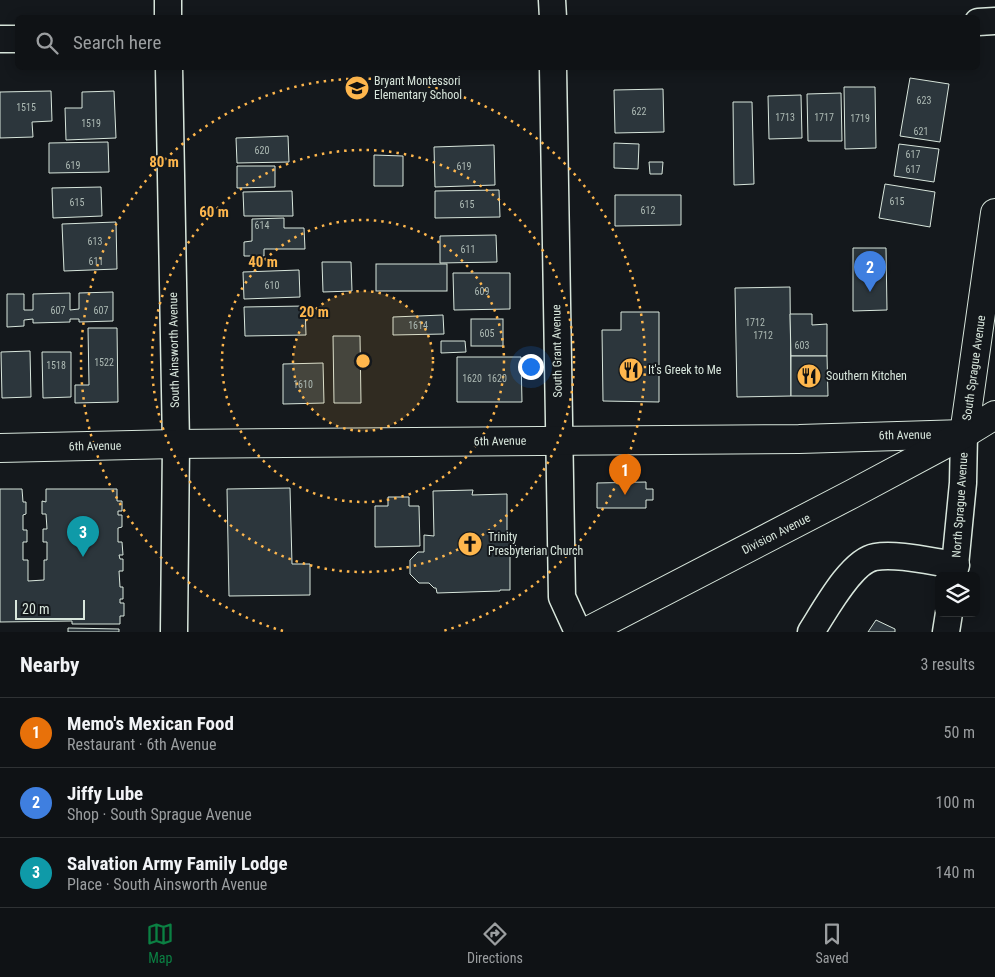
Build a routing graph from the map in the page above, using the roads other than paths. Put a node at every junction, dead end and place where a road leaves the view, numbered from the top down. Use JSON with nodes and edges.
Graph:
{"nodes":[{"id":1,"x":168,"y":0,"type":"edge"},
{"id":2,"x":552,"y":0,"type":"edge"},
{"id":3,"x":168,"y":15,"type":"edge"},
{"id":4,"x":553,"y":15,"type":"edge"},
{"id":5,"x":980,"y":22,"type":"edge"},
{"id":6,"x":995,"y":22,"type":"edge"},
{"id":7,"x":0,"y":39,"type":"edge"},
{"id":8,"x":15,"y":39,"type":"edge"},
{"id":9,"x":169,"y":70,"type":"edge"},
{"id":10,"x":553,"y":70,"type":"edge"},
{"id":11,"x":995,"y":213,"type":"edge"},
{"id":12,"x":989,"y":311,"type":"edge"},
{"id":13,"x":995,"y":415,"type":"edge"},
{"id":14,"x":964,"y":434,"type":"junction"},
{"id":15,"x":559,"y":441,"type":"junction"},
{"id":16,"x":176,"y":444,"type":"junction"},
{"id":17,"x":0,"y":448,"type":"edge"},
{"id":18,"x":955,"y":570,"type":"edge"},
{"id":19,"x":948,"y":617,"type":"edge"},
{"id":20,"x":174,"y":632,"type":"edge"},
{"id":21,"x":578,"y":632,"type":"edge"},
{"id":22,"x":586,"y":632,"type":"edge"},
{"id":23,"x":811,"y":632,"type":"edge"},
{"id":24,"x":946,"y":632,"type":"edge"}],
"edges":[{"from":1,"to":3,"type":"street"},
{"from":2,"to":4,"type":"street"},
{"from":5,"to":6,"type":"street"},
{"from":7,"to":8,"type":"street"},
{"from":9,"to":16,"type":"street","name":"South Ainsworth Avenue"},
{"from":10,"to":15,"type":"street","name":"South Grant Avenue"},
{"from":11,"to":12,"type":"main road","name":"South Sprague Avenue"},
{"from":12,"to":14,"type":"main road","name":"South Sprague Avenue"},
{"from":13,"to":14,"type":"main road"},
{"from":14,"to":15,"type":"main road","name":"6th Avenue"},
{"from":14,"to":18,"type":"street","name":"North Sprague Avenue"},
{"from":14,"to":22,"type":"main road","name":"Division Avenue"},
{"from":15,"to":16,"type":"main road","name":"6th Avenue"},
{"from":15,"to":21,"type":"street","name":"South Grant Avenue"},
{"from":16,"to":17,"type":"main road","name":"6th Avenue"},
{"from":16,"to":20,"type":"street","name":"South Ainsworth Avenue"},
{"from":18,"to":23,"type":"street"},
{"from":19,"to":24,"type":"street"}]}
